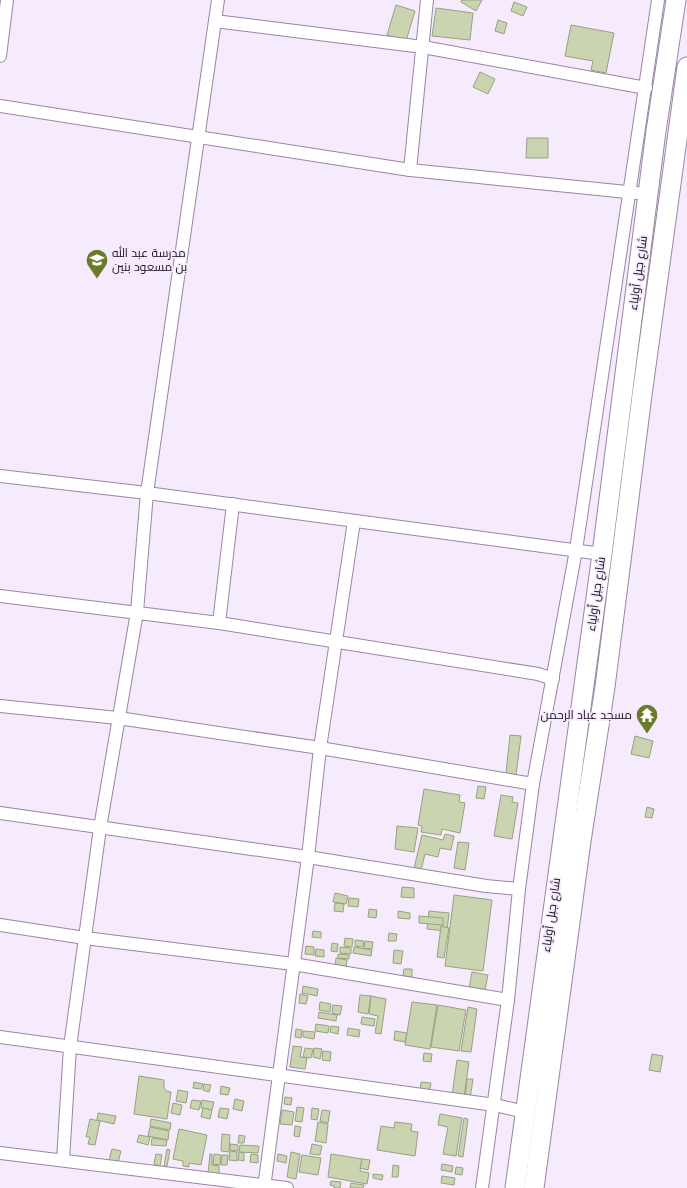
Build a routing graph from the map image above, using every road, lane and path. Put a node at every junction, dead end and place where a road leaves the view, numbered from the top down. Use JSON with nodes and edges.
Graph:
{"nodes":[{"id":1,"x":5,"y":0,"type":"edge"},
{"id":2,"x":218,"y":0,"type":"edge"},
{"id":3,"x":427,"y":0,"type":"edge"},
{"id":4,"x":658,"y":0,"type":"edge"},
{"id":5,"x":676,"y":0,"type":"edge"},
{"id":6,"x":215,"y":21,"type":"junction"},
{"id":7,"x":423,"y":47,"type":"junction"},
{"id":8,"x":0,"y":56,"type":"edge"},
{"id":9,"x":687,"y":67,"type":"edge"},
{"id":10,"x":646,"y":88,"type":"junction"},
{"id":11,"x":0,"y":106,"type":"edge"},
{"id":12,"x":199,"y":138,"type":"junction"},
{"id":13,"x":410,"y":170,"type":"junction"},
{"id":14,"x":639,"y":193,"type":"junction"},
{"id":15,"x":0,"y":476,"type":"edge"},
{"id":16,"x":147,"y":493,"type":"junction"},
{"id":17,"x":233,"y":504,"type":"junction"},
{"id":18,"x":354,"y":522,"type":"junction"},
{"id":19,"x":576,"y":550,"type":"junction"},
{"id":20,"x":602,"y":554,"type":"junction"},
{"id":21,"x":0,"y":596,"type":"edge"},
{"id":22,"x":136,"y":612,"type":"junction"},
{"id":23,"x":219,"y":623,"type":"junction"},
{"id":24,"x":337,"y":641,"type":"junction"},
{"id":25,"x":552,"y":678,"type":"junction"},
{"id":26,"x":0,"y":706,"type":"edge"},
{"id":27,"x":118,"y":718,"type":"junction"},
{"id":28,"x":320,"y":748,"type":"junction"},
{"id":29,"x":533,"y":784,"type":"junction"},
{"id":30,"x":0,"y":813,"type":"edge"},
{"id":31,"x":100,"y":828,"type":"junction"},
{"id":32,"x":308,"y":857,"type":"junction"},
{"id":33,"x":519,"y":889,"type":"junction"},
{"id":34,"x":0,"y":925,"type":"edge"},
{"id":35,"x":85,"y":938,"type":"junction"},
{"id":36,"x":293,"y":964,"type":"junction"},
{"id":37,"x":508,"y":1000,"type":"junction"},
{"id":38,"x":0,"y":1037,"type":"edge"},
{"id":39,"x":70,"y":1047,"type":"junction"},
{"id":40,"x":280,"y":1074,"type":"junction"},
{"id":41,"x":495,"y":1104,"type":"junction"},
{"id":42,"x":525,"y":1112,"type":"junction"},
{"id":43,"x":0,"y":1153,"type":"edge"},
{"id":44,"x":63,"y":1160,"type":"junction"},
{"id":45,"x":264,"y":1186,"type":"edge"},
{"id":46,"x":287,"y":1188,"type":"edge"},
{"id":47,"x":482,"y":1188,"type":"edge"},
{"id":48,"x":515,"y":1188,"type":"edge"},
{"id":49,"x":534,"y":1188,"type":"edge"}],
"edges":[{"from":1,"to":8,"type":"street"},
{"from":2,"to":6,"type":"street"},
{"from":3,"to":7,"type":"street"},
{"from":4,"to":10,"type":"street"},
{"from":5,"to":14,"type":"main road","name":"شارع جبل أولياء"},
{"from":6,"to":7,"type":"street"},
{"from":6,"to":12,"type":"street"},
{"from":7,"to":10,"type":"street"},
{"from":7,"to":13,"type":"street"},
{"from":9,"to":49,"type":"main road","name":"شارع جبل أولياء"},
{"from":10,"to":14,"type":"street"},
{"from":11,"to":12,"type":"street"},
{"from":12,"to":13,"type":"street"},
{"from":12,"to":16,"type":"street"},
{"from":13,"to":14,"type":"street"},
{"from":14,"to":19,"type":"street"},
{"from":14,"to":20,"type":"main road","name":"شارع جبل أولياء"},
{"from":15,"to":16,"type":"street"},
{"from":16,"to":17,"type":"street"},
{"from":16,"to":22,"type":"street"},
{"from":17,"to":18,"type":"street"},
{"from":17,"to":23,"type":"street"},
{"from":18,"to":19,"type":"street"},
{"from":18,"to":24,"type":"street"},
{"from":19,"to":20,"type":"street"},
{"from":19,"to":25,"type":"street"},
{"from":20,"to":42,"type":"main road","name":"شارع جبل أولياء"},
{"from":21,"to":22,"type":"street"},
{"from":22,"to":23,"type":"street"},
{"from":22,"to":27,"type":"street"},
{"from":23,"to":24,"type":"street"},
{"from":24,"to":25,"type":"street"},
{"from":24,"to":28,"type":"street"},
{"from":25,"to":29,"type":"street"},
{"from":26,"to":27,"type":"street"},
{"from":27,"to":28,"type":"street"},
{"from":27,"to":31,"type":"street"},
{"from":28,"to":29,"type":"street"},
{"from":28,"to":32,"type":"street"},
{"from":29,"to":33,"type":"street"},
{"from":30,"to":31,"type":"street"},
{"from":31,"to":32,"type":"street"},
{"from":31,"to":35,"type":"street"},
{"from":32,"to":33,"type":"street"},
{"from":32,"to":36,"type":"street"},
{"from":33,"to":37,"type":"street"},
{"from":34,"to":35,"type":"street"},
{"from":35,"to":36,"type":"street"},
{"from":35,"to":39,"type":"street"},
{"from":36,"to":37,"type":"street"},
{"from":36,"to":40,"type":"street"},
{"from":37,"to":41,"type":"street"},
{"from":38,"to":39,"type":"street"},
{"from":39,"to":40,"type":"street"},
{"from":39,"to":44,"type":"street"},
{"from":40,"to":41,"type":"street"},
{"from":40,"to":45,"type":"street"},
{"from":41,"to":42,"type":"street"},
{"from":41,"to":47,"type":"street"},
{"from":42,"to":48,"type":"main road","name":"شارع جبل أولياء"},
{"from":43,"to":44,"type":"street"},
{"from":44,"to":45,"type":"street"},
{"from":45,"to":46,"type":"street"}]}
